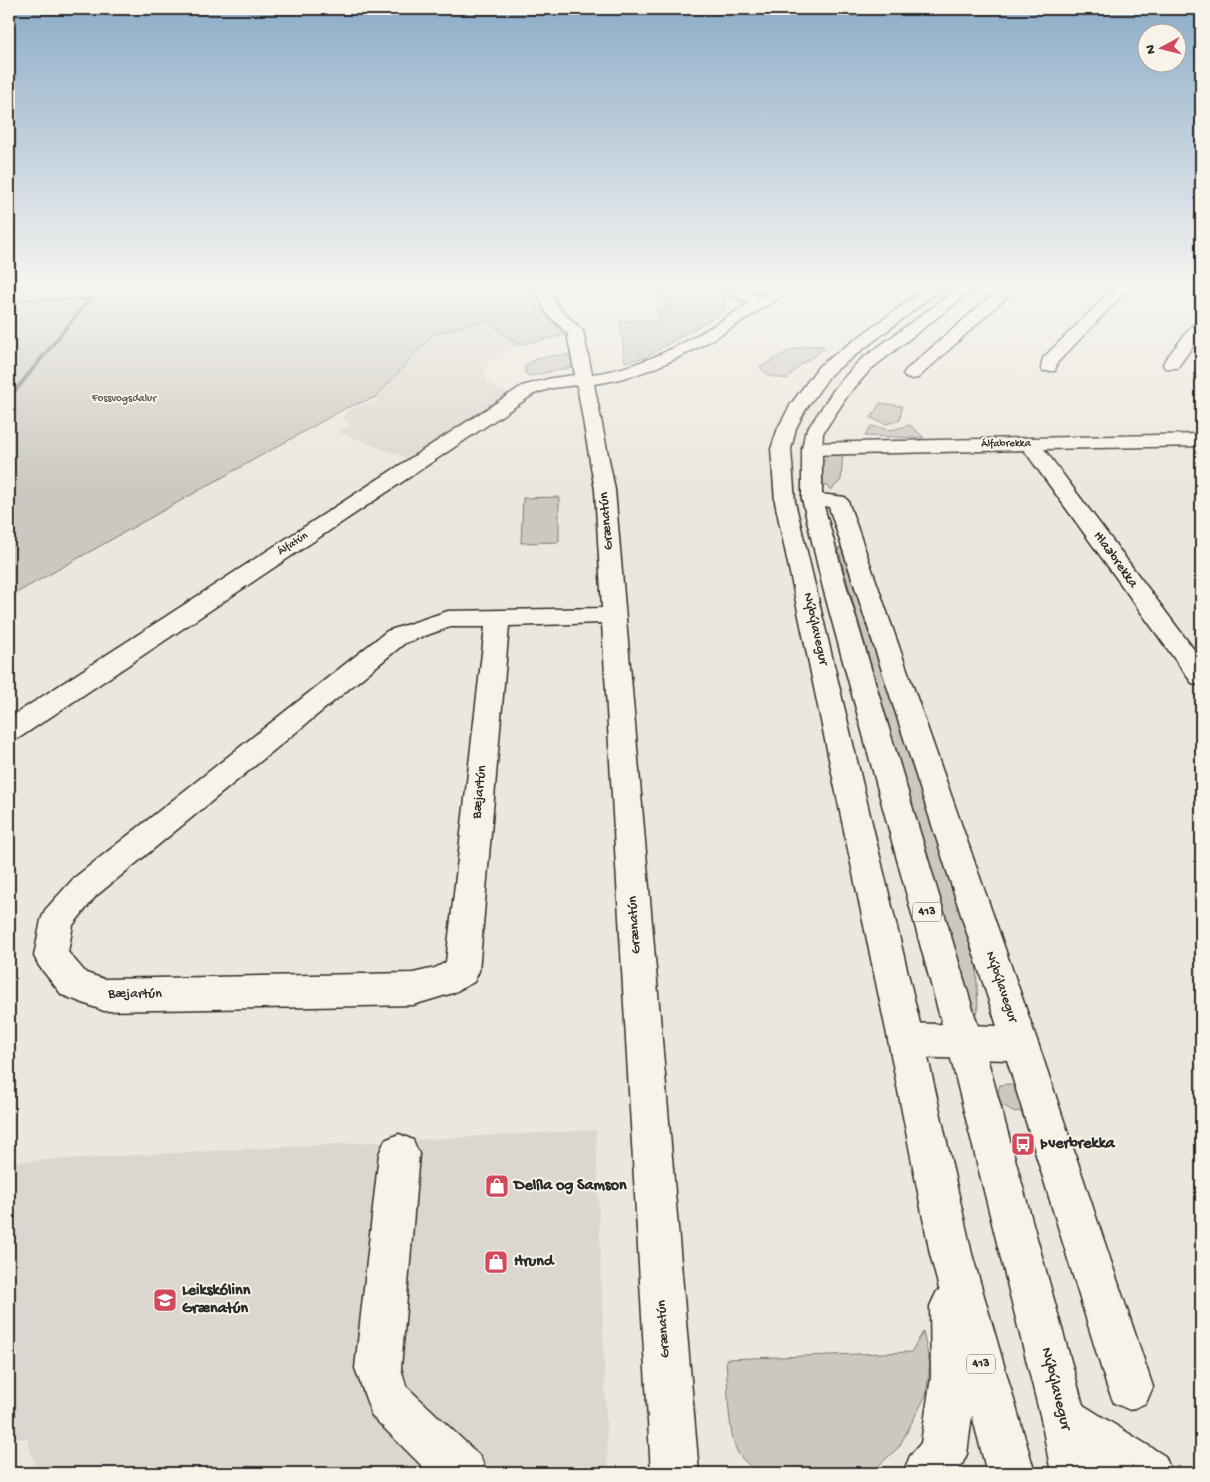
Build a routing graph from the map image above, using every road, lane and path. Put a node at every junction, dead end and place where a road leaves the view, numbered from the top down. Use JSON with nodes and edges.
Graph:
{"nodes":[{"id":1,"x":579,"y":352,"type":"edge"},
{"id":2,"x":678,"y":352,"type":"edge"},
{"id":3,"x":849,"y":352,"type":"edge"},
{"id":4,"x":883,"y":352,"type":"edge"},
{"id":5,"x":937,"y":352,"type":"edge"},
{"id":6,"x":1058,"y":352,"type":"edge"},
{"id":7,"x":1180,"y":352,"type":"edge"},
{"id":8,"x":1171,"y":364,"type":"dead end"},
{"id":9,"x":1049,"y":367,"type":"dead end"},
{"id":10,"x":912,"y":374,"type":"dead end"},
{"id":11,"x":585,"y":378,"type":"junction"},
{"id":12,"x":1201,"y":440,"type":"edge"},
{"id":13,"x":1029,"y":443,"type":"junction"},
{"id":14,"x":812,"y":449,"type":"junction"},
{"id":15,"x":812,"y":499,"type":"junction"},
{"id":16,"x":615,"y":615,"type":"junction"},
{"id":17,"x":498,"y":620,"type":"junction"},
{"id":18,"x":1201,"y":677,"type":"edge"},
{"id":19,"x":9,"y":731,"type":"edge"},
{"id":20,"x":906,"y":1040,"type":"junction"},
{"id":21,"x":965,"y":1043,"type":"junction"},
{"id":22,"x":1020,"y":1043,"type":"junction"},
{"id":23,"x":399,"y":1154,"type":"dead end"},
{"id":24,"x":951,"y":1254,"type":"junction"},
{"id":25,"x":1130,"y":1388,"type":"dead end"},
{"id":26,"x":1064,"y":1418,"type":"junction"},
{"id":27,"x":462,"y":1473,"type":"edge"},
{"id":28,"x":675,"y":1473,"type":"edge"},
{"id":29,"x":927,"y":1473,"type":"edge"},
{"id":30,"x":1011,"y":1473,"type":"edge"},
{"id":31,"x":1076,"y":1473,"type":"edge"},
{"id":32,"x":1148,"y":1473,"type":"edge"}],
"edges":[{"from":1,"to":11,"type":"street","name":"Grænatún"},
{"from":2,"to":11,"type":"street","name":"Álfatún"},
{"from":3,"to":20,"type":"street","name":"Nýbýlavegur","number":"413"},
{"from":4,"to":14,"type":"street","name":"Nýbýlavegur","number":"413"},
{"from":5,"to":10,"type":"street"},
{"from":6,"to":9,"type":"street"},
{"from":7,"to":8,"type":"street"},
{"from":11,"to":16,"type":"street","name":"Grænatún"},
{"from":11,"to":19,"type":"street","name":"Álfatún"},
{"from":12,"to":13,"type":"street","name":"Álfabrekka"},
{"from":13,"to":14,"type":"street","name":"Álfabrekka"},
{"from":13,"to":18,"type":"street","name":"Hlaðbrekka"},
{"from":14,"to":15,"type":"street","name":"Nýbýlavegur","number":"413"},
{"from":15,"to":21,"type":"street","name":"Nýbýlavegur","number":"413"},
{"from":15,"to":22,"type":"street","name":"Nýbýlavegur"},
{"from":16,"to":17,"type":"street","name":"Bæjartún"},
{"from":16,"to":28,"type":"street","name":"Grænatún"},
{"from":17,"to":17,"type":"street","name":"Bæjartún"},
{"from":20,"to":21,"type":"street","name":"Nýbýlavegur"},
{"from":20,"to":24,"type":"street","name":"Nýbýlavegur","number":"413"},
{"from":21,"to":22,"type":"street","name":"Nýbýlavegur"},
{"from":21,"to":26,"type":"street","name":"Nýbýlavegur","number":"413"},
{"from":22,"to":25,"type":"street","name":"Nýbýlavegur"},
{"from":23,"to":27,"type":"street"},
{"from":24,"to":29,"type":"street"},
{"from":24,"to":30,"type":"street","name":"Nýbýlavegur","number":"413"},
{"from":26,"to":31,"type":"street","name":"Nýbýlavegur","number":"413"},
{"from":26,"to":32,"type":"street"}]}
